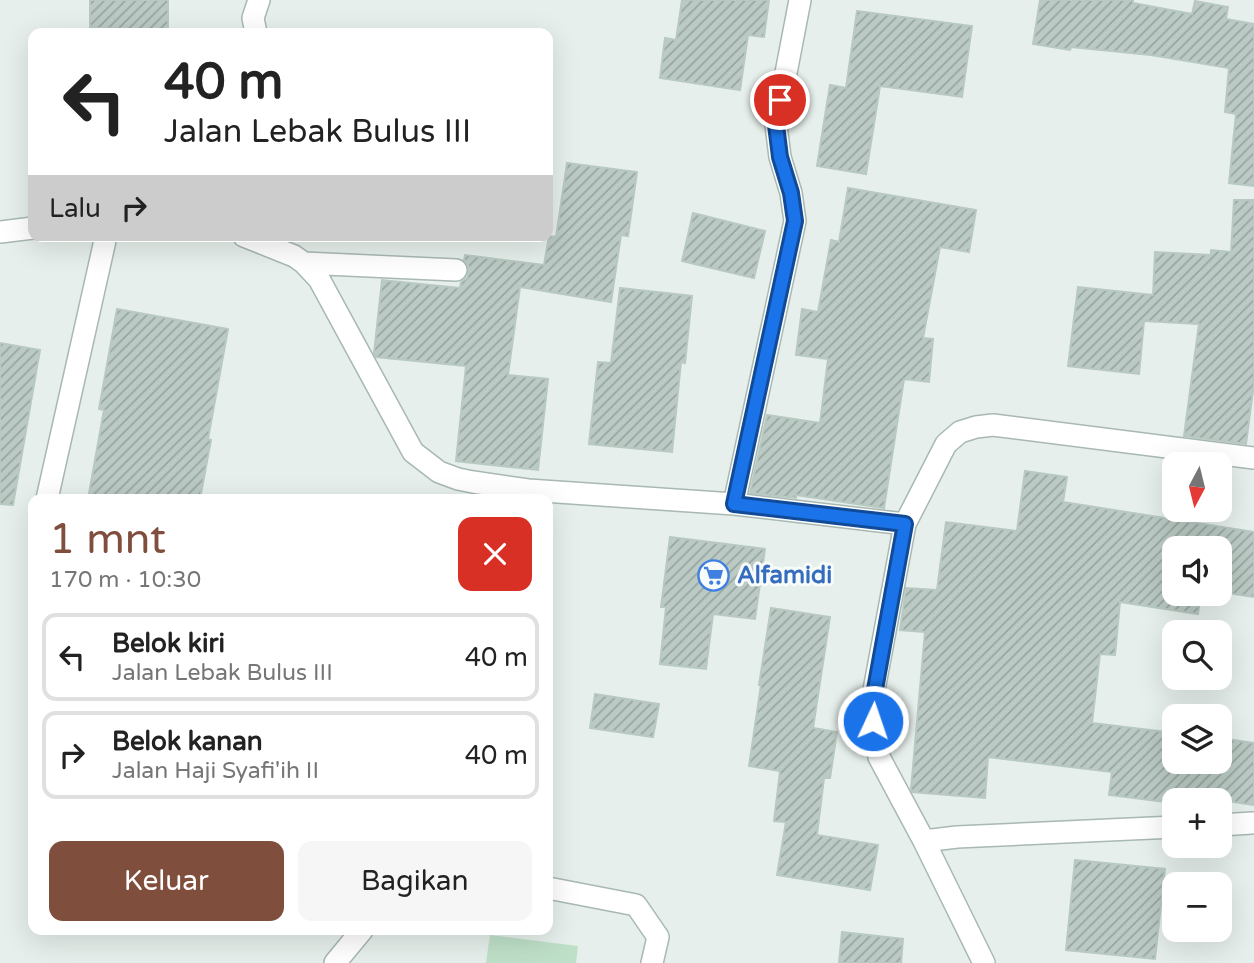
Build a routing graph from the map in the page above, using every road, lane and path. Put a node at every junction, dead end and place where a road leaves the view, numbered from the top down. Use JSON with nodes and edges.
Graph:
{"nodes":[{"id":1,"x":259,"y":0,"type":"edge"},
{"id":2,"x":800,"y":0,"type":"edge"},
{"id":3,"x":255,"y":28,"type":"edge"},
{"id":4,"x":28,"y":229,"type":"edge"},
{"id":5,"x":0,"y":232,"type":"edge"},
{"id":6,"x":105,"y":242,"type":"edge"},
{"id":7,"x":279,"y":243,"type":"edge"},
{"id":8,"x":304,"y":263,"type":"junction"},
{"id":9,"x":456,"y":270,"type":"dead end"},
{"id":10,"x":1254,"y":458,"type":"edge"},
{"id":11,"x":48,"y":494,"type":"edge"},
{"id":12,"x":734,"y":504,"type":"junction"},
{"id":13,"x":905,"y":524,"type":"junction"},
{"id":14,"x":1252,"y":823,"type":"edge"},
{"id":15,"x":1232,"y":824,"type":"edge"},
{"id":16,"x":1162,"y":828,"type":"edge"},
{"id":17,"x":925,"y":841,"type":"junction"},
{"id":18,"x":553,"y":888,"type":"edge"},
{"id":19,"x":358,"y":935,"type":"edge"},
{"id":20,"x":335,"y":963,"type":"edge"},
{"id":21,"x":652,"y":963,"type":"edge"},
{"id":22,"x":984,"y":963,"type":"edge"}],
"edges":[{"from":1,"to":3,"type":"street"},
{"from":2,"to":12,"type":"street"},
{"from":4,"to":5,"type":"street"},
{"from":6,"to":11,"type":"street"},
{"from":7,"to":8,"type":"street"},
{"from":8,"to":9,"type":"street"},
{"from":8,"to":12,"type":"street"},
{"from":10,"to":13,"type":"street"},
{"from":12,"to":13,"type":"street"},
{"from":13,"to":17,"type":"street"},
{"from":14,"to":15,"type":"street"},
{"from":16,"to":17,"type":"street"},
{"from":17,"to":22,"type":"street"},
{"from":18,"to":21,"type":"street"},
{"from":19,"to":20,"type":"street"}]}
